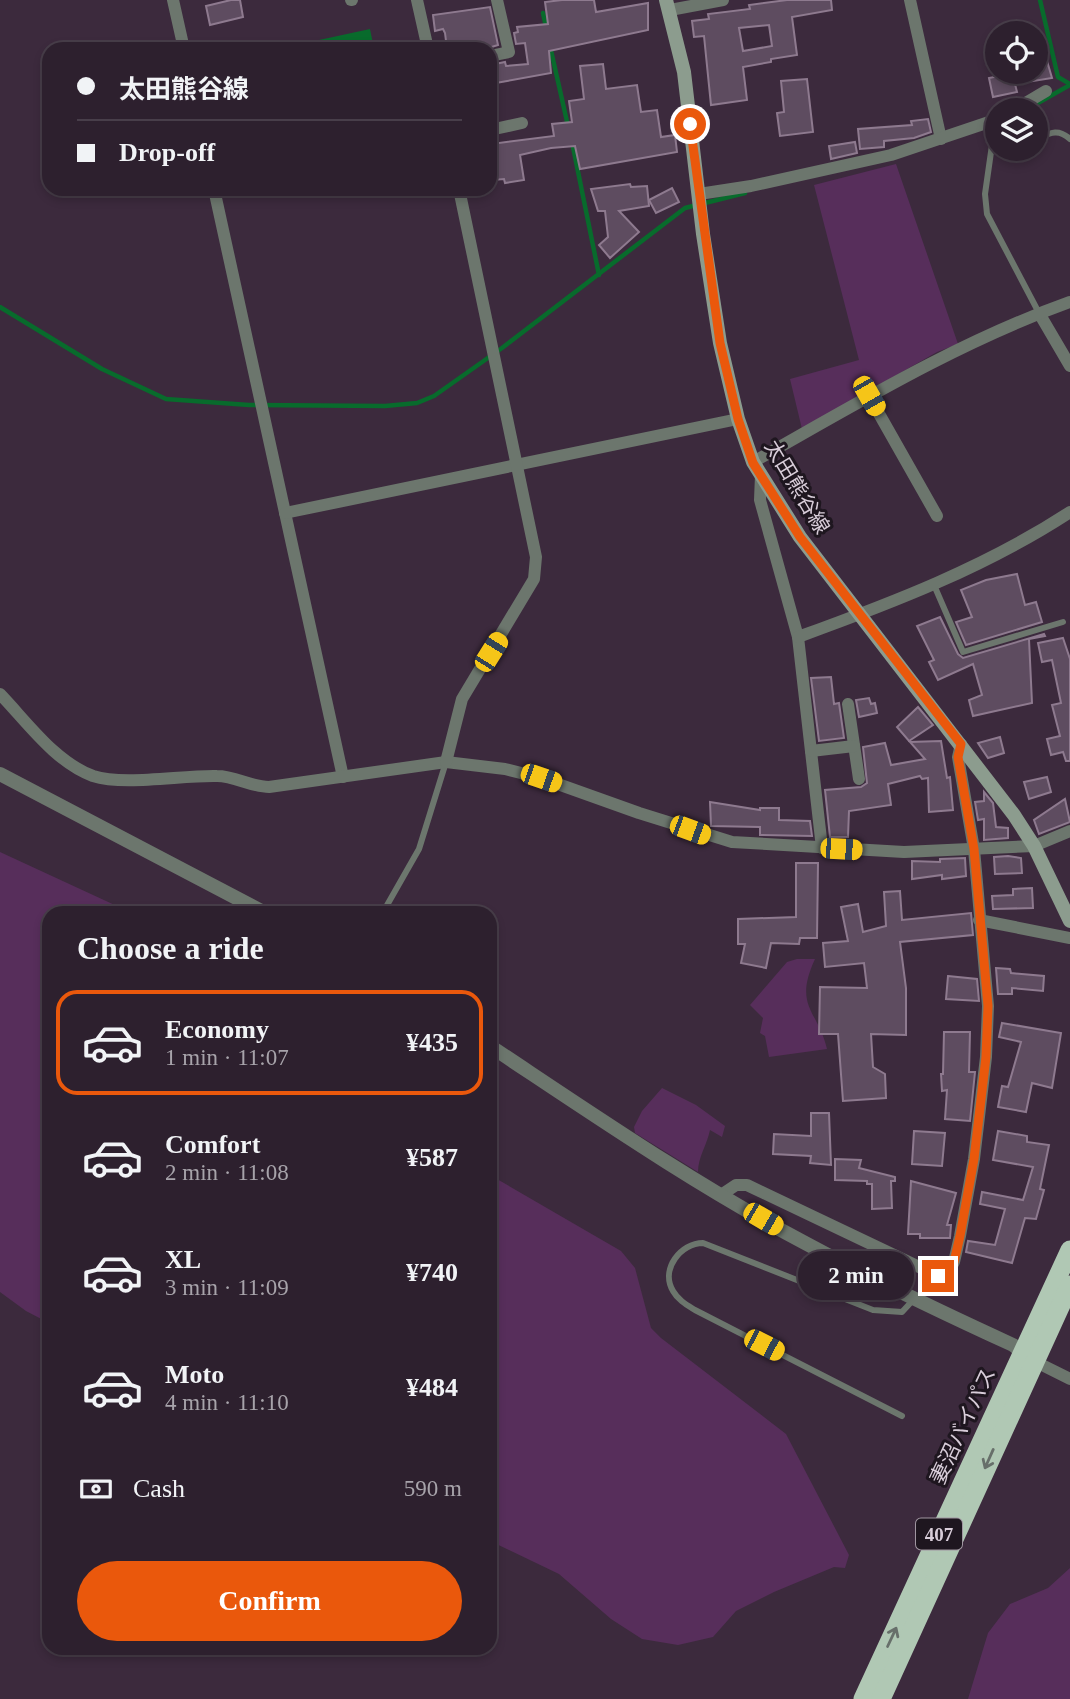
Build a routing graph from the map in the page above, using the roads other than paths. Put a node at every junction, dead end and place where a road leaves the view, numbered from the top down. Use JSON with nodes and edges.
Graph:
{"nodes":[{"id":1,"x":173,"y":0,"type":"edge"},
{"id":2,"x":417,"y":0,"type":"edge"},
{"id":3,"x":497,"y":0,"type":"edge"},
{"id":4,"x":723,"y":0,"type":"edge"},
{"id":5,"x":910,"y":0,"type":"edge"},
{"id":6,"x":668,"y":5,"type":"edge"},
{"id":7,"x":182,"y":42,"type":"edge"},
{"id":8,"x":427,"y":42,"type":"edge"},
{"id":9,"x":497,"y":54,"type":"edge"},
{"id":10,"x":1045,"y":91,"type":"dead end"},
{"id":11,"x":1034,"y":98,"type":"edge"},
{"id":12,"x":522,"y":123,"type":"dead end"},
{"id":13,"x":497,"y":128,"type":"edge"},
{"id":14,"x":985,"y":128,"type":"edge"},
{"id":15,"x":1048,"y":134,"type":"edge"},
{"id":16,"x":941,"y":139,"type":"junction"},
{"id":17,"x":1070,"y":139,"type":"edge"},
{"id":18,"x":990,"y":161,"type":"edge"},
{"id":19,"x":699,"y":194,"type":"junction"},
{"id":20,"x":216,"y":196,"type":"edge"},
{"id":21,"x":460,"y":196,"type":"edge"},
{"id":22,"x":1070,"y":302,"type":"edge"},
{"id":23,"x":1039,"y":313,"type":"junction"},
{"id":24,"x":1070,"y":366,"type":"edge"},
{"id":25,"x":869,"y":396,"type":"junction"},
{"id":26,"x":738,"y":419,"type":"junction"},
{"id":27,"x":516,"y":464,"type":"junction"},
{"id":28,"x":757,"y":469,"type":"junction"},
{"id":29,"x":1070,"y":512,"type":"edge"},
{"id":30,"x":285,"y":513,"type":"junction"},
{"id":31,"x":937,"y":516,"type":"dead end"},
{"id":32,"x":934,"y":585,"type":"junction"},
{"id":33,"x":859,"y":615,"type":"junction"},
{"id":34,"x":1063,"y":622,"type":"dead end"},
{"id":35,"x":798,"y":637,"type":"junction"},
{"id":36,"x":0,"y":694,"type":"edge"},
{"id":37,"x":848,"y":704,"type":"dead end"},
{"id":38,"x":961,"y":744,"type":"junction"},
{"id":39,"x":854,"y":746,"type":"junction"},
{"id":40,"x":811,"y":751,"type":"junction"},
{"id":41,"x":446,"y":762,"type":"junction"},
{"id":42,"x":0,"y":774,"type":"edge"},
{"id":43,"x":343,"y":776,"type":"junction"},
{"id":44,"x":859,"y":779,"type":"dead end"},
{"id":45,"x":1070,"y":831,"type":"edge"},
{"id":46,"x":1034,"y":846,"type":"junction"},
{"id":47,"x":822,"y":848,"type":"junction"},
{"id":48,"x":974,"y":849,"type":"junction"},
{"id":49,"x":252,"y":906,"type":"edge"},
{"id":50,"x":387,"y":906,"type":"edge"},
{"id":51,"x":979,"y":919,"type":"junction"},
{"id":52,"x":1070,"y":920,"type":"edge"},
{"id":53,"x":1070,"y":938,"type":"edge"},
{"id":54,"x":497,"y":1051,"type":"edge"},
{"id":55,"x":721,"y":1195,"type":"junction"},
{"id":56,"x":1070,"y":1250,"type":"edge"},
{"id":57,"x":1070,"y":1285,"type":"edge"},
{"id":58,"x":914,"y":1299,"type":"junction"},
{"id":59,"x":1025,"y":1364,"type":"junction"},
{"id":60,"x":1070,"y":1379,"type":"edge"},
{"id":61,"x":902,"y":1416,"type":"dead end"},
{"id":62,"x":863,"y":1699,"type":"edge"},
{"id":63,"x":881,"y":1699,"type":"edge"}],
"edges":[{"from":1,"to":7,"type":"street"},
{"from":2,"to":8,"type":"street"},
{"from":3,"to":9,"type":"street"},
{"from":4,"to":6,"type":"street"},
{"from":5,"to":16,"type":"street"},
{"from":6,"to":19,"type":"main road","name":"太田熊谷線"},
{"from":10,"to":11,"type":"street"},
{"from":12,"to":13,"type":"street"},
{"from":14,"to":16,"type":"street"},
{"from":15,"to":17,"type":"lane"},
{"from":16,"to":19,"type":"street"},
{"from":18,"to":23,"type":"lane"},
{"from":19,"to":26,"type":"main road","name":"太田熊谷線"},
{"from":20,"to":30,"type":"street"},
{"from":21,"to":27,"type":"street"},
{"from":22,"to":23,"type":"street"},
{"from":23,"to":24,"type":"street"},
{"from":23,"to":25,"type":"street"},
{"from":25,"to":28,"type":"street"},
{"from":25,"to":31,"type":"street"},
{"from":26,"to":27,"type":"street"},
{"from":26,"to":28,"type":"main road","name":"太田熊谷線"},
{"from":27,"to":30,"type":"street"},
{"from":27,"to":41,"type":"street"},
{"from":28,"to":33,"type":"main road","name":"太田熊谷線"},
{"from":28,"to":35,"type":"street"},
{"from":29,"to":32,"type":"street"},
{"from":30,"to":43,"type":"street"},
{"from":32,"to":33,"type":"street"},
{"from":32,"to":34,"type":"lane"},
{"from":33,"to":35,"type":"street"},
{"from":33,"to":38,"type":"main road","name":"太田熊谷線"},
{"from":35,"to":40,"type":"street"},
{"from":36,"to":43,"type":"street"},
{"from":37,"to":39,"type":"street"},
{"from":38,"to":46,"type":"main road","name":"太田熊谷線"},
{"from":38,"to":48,"type":"street"},
{"from":39,"to":40,"type":"street"},
{"from":39,"to":44,"type":"street"},
{"from":40,"to":47,"type":"street"},
{"from":41,"to":43,"type":"street"},
{"from":41,"to":47,"type":"street"},
{"from":41,"to":50,"type":"lane"},
{"from":42,"to":49,"type":"street"},
{"from":45,"to":46,"type":"street"},
{"from":46,"to":48,"type":"street"},
{"from":46,"to":52,"type":"main road","name":"太田熊谷線"},
{"from":47,"to":48,"type":"street"},
{"from":48,"to":51,"type":"street"},
{"from":51,"to":53,"type":"street"},
{"from":51,"to":55,"type":"street"},
{"from":54,"to":55,"type":"street"},
{"from":55,"to":58,"type":"street"},
{"from":56,"to":59,"type":"highway","name":"妻沼バイパス","number":"407"},
{"from":57,"to":59,"type":"highway","name":"妻沼バイパス","number":"407"},
{"from":58,"to":59,"type":"street"},
{"from":58,"to":61,"type":"lane"},
{"from":59,"to":60,"type":"street"},
{"from":62,"to":59,"type":"highway","name":"妻沼バイパス","number":"407","one_way":true},
{"from":59,"to":63,"type":"highway","name":"妻沼バイパス","number":"407","one_way":true}]}
